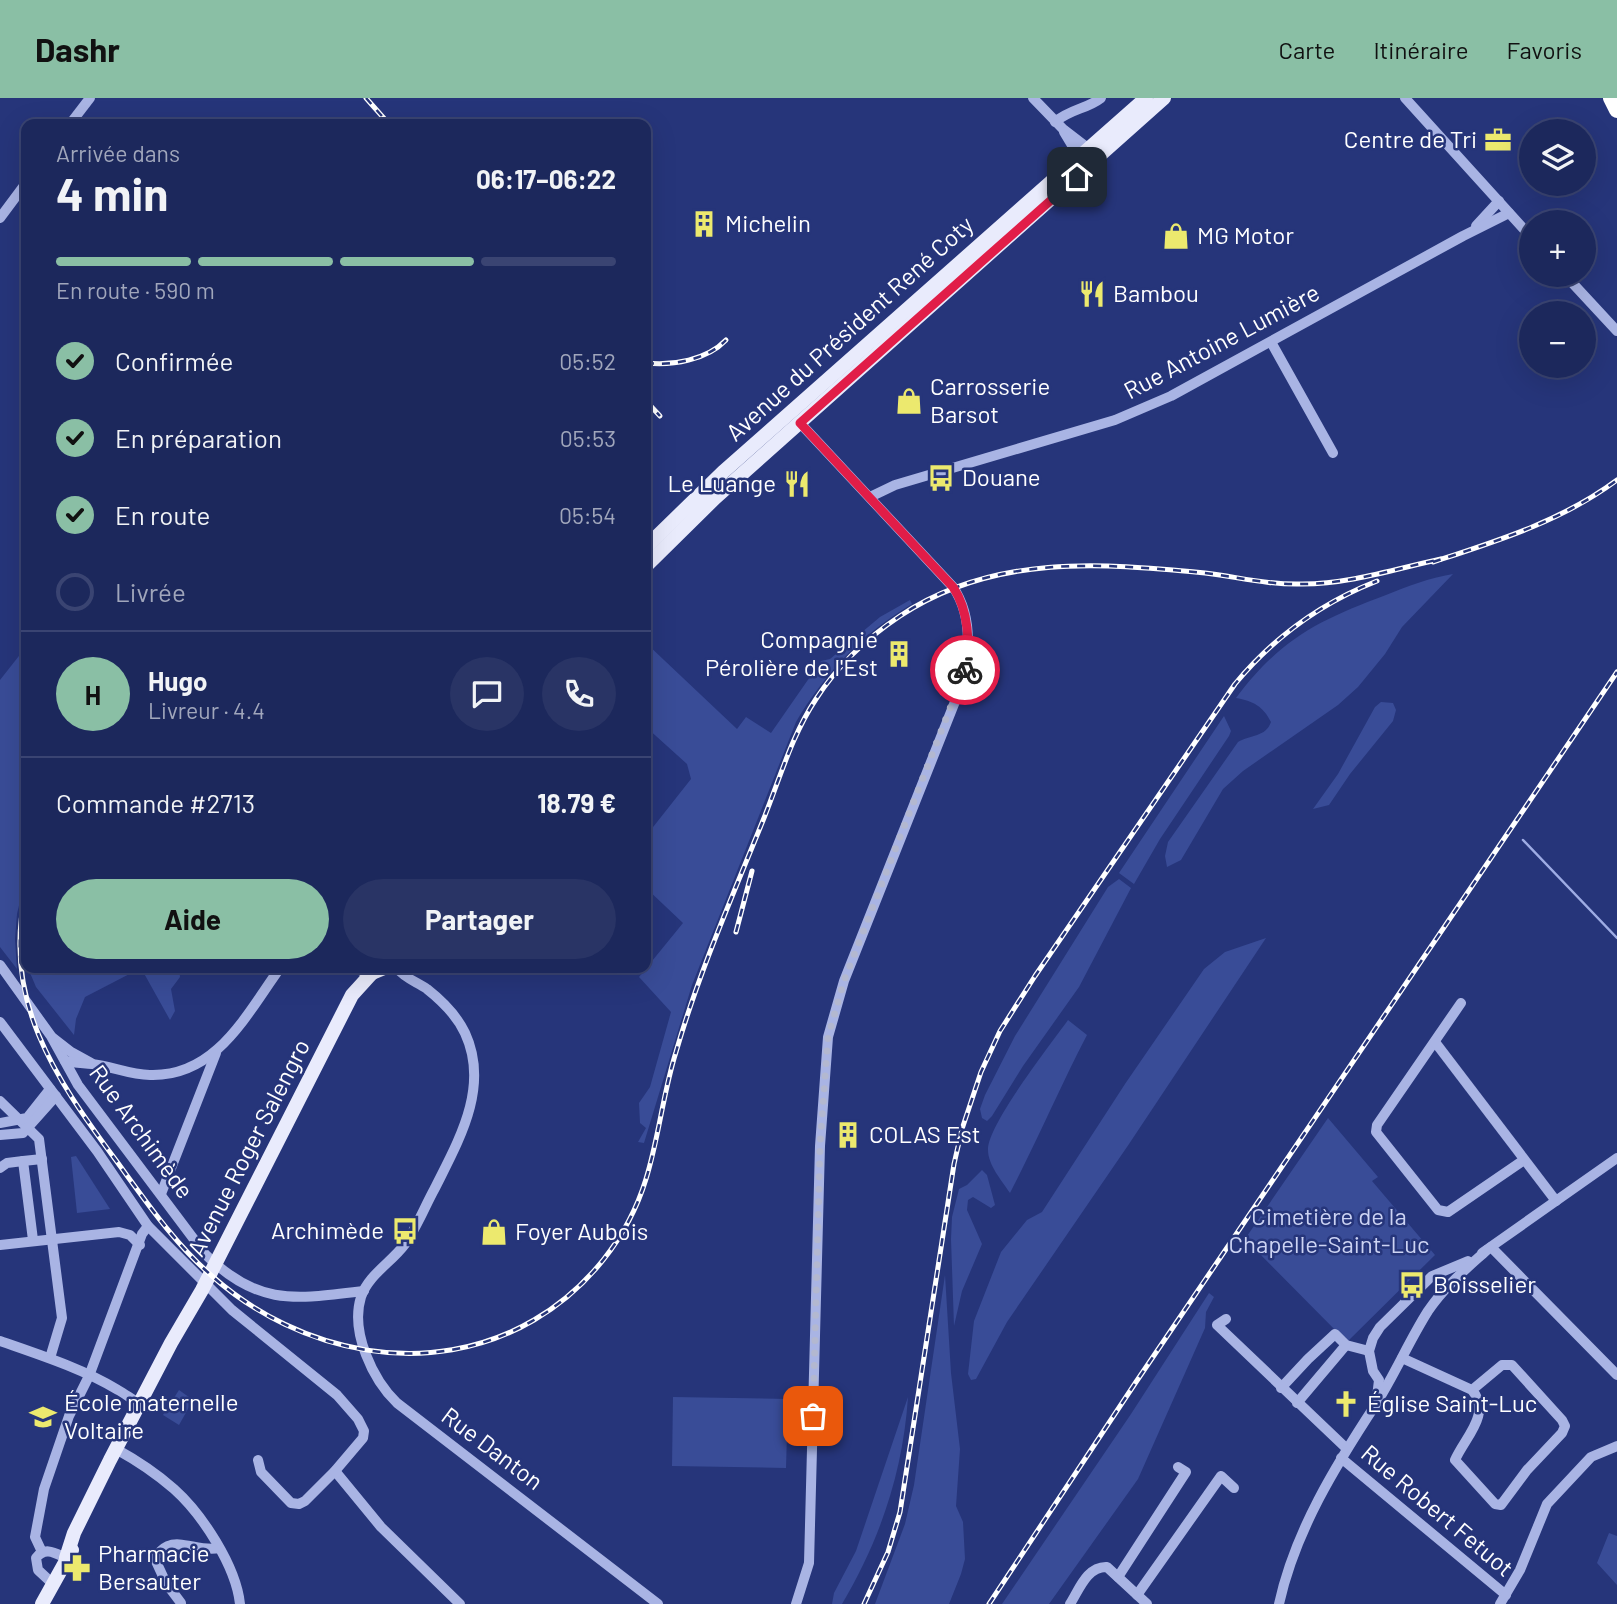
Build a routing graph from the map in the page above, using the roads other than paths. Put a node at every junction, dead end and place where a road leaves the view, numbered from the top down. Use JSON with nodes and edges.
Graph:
{"nodes":[{"id":1,"x":90,"y":98,"type":"edge"},
{"id":2,"x":1033,"y":98,"type":"edge"},
{"id":3,"x":1101,"y":98,"type":"edge"},
{"id":4,"x":1146,"y":98,"type":"edge"},
{"id":5,"x":1164,"y":98,"type":"edge"},
{"id":6,"x":1405,"y":98,"type":"edge"},
{"id":7,"x":1611,"y":98,"type":"edge"},
{"id":8,"x":1617,"y":110,"type":"edge"},
{"id":9,"x":74,"y":119,"type":"edge"},
{"id":10,"x":1059,"y":126,"type":"junction"},
{"id":11,"x":1084,"y":153,"type":"junction"},
{"id":12,"x":1066,"y":186,"type":"junction"},
{"id":13,"x":21,"y":190,"type":"edge"},
{"id":14,"x":1499,"y":201,"type":"junction"},
{"id":15,"x":1509,"y":213,"type":"junction"},
{"id":16,"x":0,"y":218,"type":"edge"},
{"id":17,"x":1519,"y":224,"type":"edge"},
{"id":18,"x":1463,"y":236,"type":"junction"},
{"id":19,"x":1576,"y":287,"type":"edge"},
{"id":20,"x":1617,"y":331,"type":"edge"},
{"id":21,"x":1271,"y":342,"type":"junction"},
{"id":22,"x":795,"y":417,"type":"junction"},
{"id":23,"x":1333,"y":453,"type":"dead end"},
{"id":24,"x":870,"y":497,"type":"junction"},
{"id":25,"x":651,"y":542,"type":"edge"},
{"id":26,"x":651,"y":561,"type":"edge"},
{"id":27,"x":0,"y":965,"type":"edge"},
{"id":28,"x":276,"y":973,"type":"edge"},
{"id":29,"x":368,"y":973,"type":"edge"},
{"id":30,"x":403,"y":973,"type":"edge"},
{"id":31,"x":268,"y":984,"type":"junction"},
{"id":32,"x":280,"y":989,"type":"dead end"},
{"id":33,"x":1461,"y":1003,"type":"dead end"},
{"id":34,"x":0,"y":1022,"type":"edge"},
{"id":35,"x":51,"y":1036,"type":"junction"},
{"id":36,"x":1435,"y":1042,"type":"junction"},
{"id":37,"x":216,"y":1052,"type":"junction"},
{"id":38,"x":65,"y":1061,"type":"junction"},
{"id":39,"x":91,"y":1063,"type":"junction"},
{"id":40,"x":182,"y":1071,"type":"junction"},
{"id":41,"x":202,"y":1088,"type":"junction"},
{"id":42,"x":82,"y":1090,"type":"junction"},
{"id":43,"x":53,"y":1093,"type":"junction"},
{"id":44,"x":0,"y":1101,"type":"edge"},
{"id":45,"x":0,"y":1123,"type":"edge"},
{"id":46,"x":24,"y":1124,"type":"junction"},
{"id":47,"x":0,"y":1135,"type":"edge"},
{"id":48,"x":1617,"y":1158,"type":"edge"},
{"id":49,"x":42,"y":1159,"type":"junction"},
{"id":50,"x":1524,"y":1160,"type":"junction"},
{"id":51,"x":23,"y":1161,"type":"junction"},
{"id":52,"x":0,"y":1168,"type":"edge"},
{"id":53,"x":160,"y":1194,"type":"junction"},
{"id":54,"x":1556,"y":1201,"type":"junction"},
{"id":55,"x":148,"y":1226,"type":"junction"},
{"id":56,"x":52,"y":1239,"type":"junction"},
{"id":57,"x":161,"y":1239,"type":"junction"},
{"id":58,"x":33,"y":1240,"type":"junction"},
{"id":59,"x":0,"y":1245,"type":"edge"},
{"id":60,"x":140,"y":1245,"type":"junction"},
{"id":61,"x":1489,"y":1248,"type":"junction"},
{"id":62,"x":1441,"y":1272,"type":"junction"},
{"id":63,"x":1450,"y":1284,"type":"junction"},
{"id":64,"x":364,"y":1292,"type":"junction"},
{"id":65,"x":1226,"y":1319,"type":"dead end"},
{"id":66,"x":0,"y":1341,"type":"edge"},
{"id":67,"x":1346,"y":1345,"type":"junction"},
{"id":68,"x":1369,"y":1351,"type":"junction"},
{"id":69,"x":50,"y":1358,"type":"junction"},
{"id":70,"x":1402,"y":1358,"type":"junction"},
{"id":71,"x":1617,"y":1374,"type":"edge"},
{"id":72,"x":89,"y":1376,"type":"junction"},
{"id":73,"x":1391,"y":1378,"type":"junction"},
{"id":74,"x":1379,"y":1380,"type":"junction"},
{"id":75,"x":1281,"y":1388,"type":"junction"},
{"id":76,"x":1472,"y":1390,"type":"junction"},
{"id":77,"x":144,"y":1402,"type":"junction"},
{"id":78,"x":1297,"y":1403,"type":"junction"},
{"id":79,"x":1376,"y":1403,"type":"junction"},
{"id":80,"x":1617,"y":1446,"type":"edge"},
{"id":81,"x":120,"y":1450,"type":"junction"},
{"id":82,"x":1343,"y":1453,"type":"junction"},
{"id":83,"x":258,"y":1460,"type":"dead end"},
{"id":84,"x":1178,"y":1467,"type":"dead end"},
{"id":85,"x":335,"y":1471,"type":"junction"},
{"id":86,"x":1234,"y":1488,"type":"dead end"},
{"id":87,"x":219,"y":1548,"type":"junction"},
{"id":88,"x":42,"y":1552,"type":"junction"},
{"id":89,"x":66,"y":1558,"type":"junction"},
{"id":90,"x":1118,"y":1577,"type":"junction"},
{"id":91,"x":53,"y":1584,"type":"junction"},
{"id":92,"x":1137,"y":1595,"type":"junction"},
{"id":93,"x":1503,"y":1600,"type":"edge"},
{"id":94,"x":181,"y":1603,"type":"edge"},
{"id":95,"x":42,"y":1604,"type":"edge"},
{"id":96,"x":240,"y":1604,"type":"edge"},
{"id":97,"x":460,"y":1604,"type":"edge"},
{"id":98,"x":658,"y":1604,"type":"edge"},
{"id":99,"x":796,"y":1604,"type":"edge"},
{"id":100,"x":1070,"y":1604,"type":"edge"},
{"id":101,"x":1147,"y":1604,"type":"edge"},
{"id":102,"x":1279,"y":1604,"type":"edge"}],
"edges":[{"from":1,"to":9,"type":"street"},
{"from":2,"to":10,"type":"street"},
{"from":3,"to":10,"type":"street"},
{"from":4,"to":11,"type":"main road","name":"Avenue du Président René Coty"},
{"from":5,"to":12,"type":"main road","name":"Avenue du Président René Coty"},
{"from":6,"to":14,"type":"street"},
{"from":7,"to":8,"type":"highway"},
{"from":10,"to":11,"type":"street"},
{"from":11,"to":12,"type":"street","name":"Avenue du Président René Coty"},
{"from":11,"to":22,"type":"main road","name":"Avenue du Président René Coty"},
{"from":12,"to":22,"type":"main road","name":"Avenue du Président René Coty"},
{"from":13,"to":16,"type":"street"},
{"from":14,"to":15,"type":"street"},
{"from":14,"to":18,"type":"street","name":"Rue Antoine Lumière"},
{"from":15,"to":17,"type":"street"},
{"from":15,"to":18,"type":"street","name":"Rue Antoine Lumière"},
{"from":18,"to":21,"type":"street","name":"Rue Antoine Lumière"},
{"from":19,"to":20,"type":"street"},
{"from":21,"to":23,"type":"street"},
{"from":21,"to":24,"type":"street","name":"Rue Antoine Lumière"},
{"from":22,"to":24,"type":"street"},
{"from":22,"to":25,"type":"main road","name":"Avenue du Président René Coty"},
{"from":22,"to":26,"type":"main road","name":"Avenue du Président René Coty"},
{"from":24,"to":99,"type":"street"},
{"from":27,"to":35,"type":"street"},
{"from":28,"to":31,"type":"street"},
{"from":29,"to":77,"type":"main road","name":"Avenue Roger Salengro"},
{"from":30,"to":64,"type":"street"},
{"from":31,"to":32,"type":"street"},
{"from":31,"to":37,"type":"street"},
{"from":33,"to":36,"type":"street"},
{"from":34,"to":43,"type":"street"},
{"from":35,"to":38,"type":"street","name":"Rue Archimède"},
{"from":35,"to":39,"type":"street"},
{"from":36,"to":50,"type":"street"},
{"from":36,"to":50,"type":"street"},
{"from":37,"to":40,"type":"street"},
{"from":37,"to":41,"type":"street"},
{"from":38,"to":39,"type":"street"},
{"from":38,"to":42,"type":"street","name":"Rue Archimède"},
{"from":39,"to":40,"type":"street"},
{"from":39,"to":42,"type":"street"},
{"from":40,"to":41,"type":"street"},
{"from":41,"to":53,"type":"street"},
{"from":42,"to":53,"type":"street","name":"Rue Archimède"},
{"from":43,"to":46,"type":"street"},
{"from":43,"to":55,"type":"street"},
{"from":44,"to":46,"type":"street"},
{"from":45,"to":46,"type":"street"},
{"from":46,"to":47,"type":"street"},
{"from":46,"to":49,"type":"street"},
{"from":48,"to":54,"type":"street"},
{"from":49,"to":51,"type":"street"},
{"from":49,"to":56,"type":"street"},
{"from":50,"to":54,"type":"street"},
{"from":51,"to":52,"type":"street"},
{"from":51,"to":58,"type":"street"},
{"from":53,"to":64,"type":"street","name":"Rue Archimède"},
{"from":54,"to":61,"type":"street"},
{"from":55,"to":57,"type":"street"},
{"from":55,"to":60,"type":"street"},
{"from":56,"to":58,"type":"street"},
{"from":56,"to":60,"type":"street"},
{"from":56,"to":69,"type":"street"},
{"from":57,"to":60,"type":"street"},
{"from":57,"to":85,"type":"street"},
{"from":58,"to":59,"type":"street"},
{"from":60,"to":72,"type":"street"},
{"from":61,"to":62,"type":"street"},
{"from":61,"to":63,"type":"street"},
{"from":61,"to":71,"type":"street"},
{"from":62,"to":63,"type":"street"},
{"from":62,"to":68,"type":"street"},
{"from":63,"to":70,"type":"street"},
{"from":64,"to":98,"type":"street","name":"Rue Danton"},
{"from":65,"to":75,"type":"street","name":"Rue Robert Fetuot"},
{"from":66,"to":69,"type":"street"},
{"from":67,"to":68,"type":"street"},
{"from":67,"to":75,"type":"street"},
{"from":67,"to":78,"type":"street"},
{"from":68,"to":74,"type":"street"},
{"from":69,"to":72,"type":"street"},
{"from":70,"to":73,"type":"street"},
{"from":70,"to":76,"type":"street"},
{"from":72,"to":77,"type":"street"},
{"from":72,"to":88,"type":"street"},
{"from":73,"to":74,"type":"street"},
{"from":73,"to":79,"type":"street"},
{"from":74,"to":79,"type":"street"},
{"from":75,"to":78,"type":"street","name":"Rue Robert Fetuot"},
{"from":76,"to":76,"type":"street"},
{"from":77,"to":81,"type":"main road","name":"Avenue Roger Salengro"},
{"from":78,"to":82,"type":"street","name":"Rue Robert Fetuot"},
{"from":79,"to":82,"type":"street"},
{"from":80,"to":93,"type":"street"},
{"from":81,"to":87,"type":"street"},
{"from":81,"to":89,"type":"main road","name":"Avenue Roger Salengro"},
{"from":82,"to":93,"type":"street","name":"Rue Robert Fetuot"},
{"from":82,"to":102,"type":"street"},
{"from":83,"to":85,"type":"street"},
{"from":84,"to":90,"type":"street"},
{"from":85,"to":97,"type":"street"},
{"from":86,"to":92,"type":"street"},
{"from":87,"to":94,"type":"street"},
{"from":87,"to":96,"type":"street"},
{"from":88,"to":89,"type":"street"},
{"from":88,"to":91,"type":"street"},
{"from":89,"to":91,"type":"main road","name":"Avenue Roger Salengro"},
{"from":90,"to":92,"type":"street"},
{"from":90,"to":100,"type":"street"},
{"from":91,"to":95,"type":"main road","name":"Avenue Roger Salengro"},
{"from":92,"to":101,"type":"street"}]}
